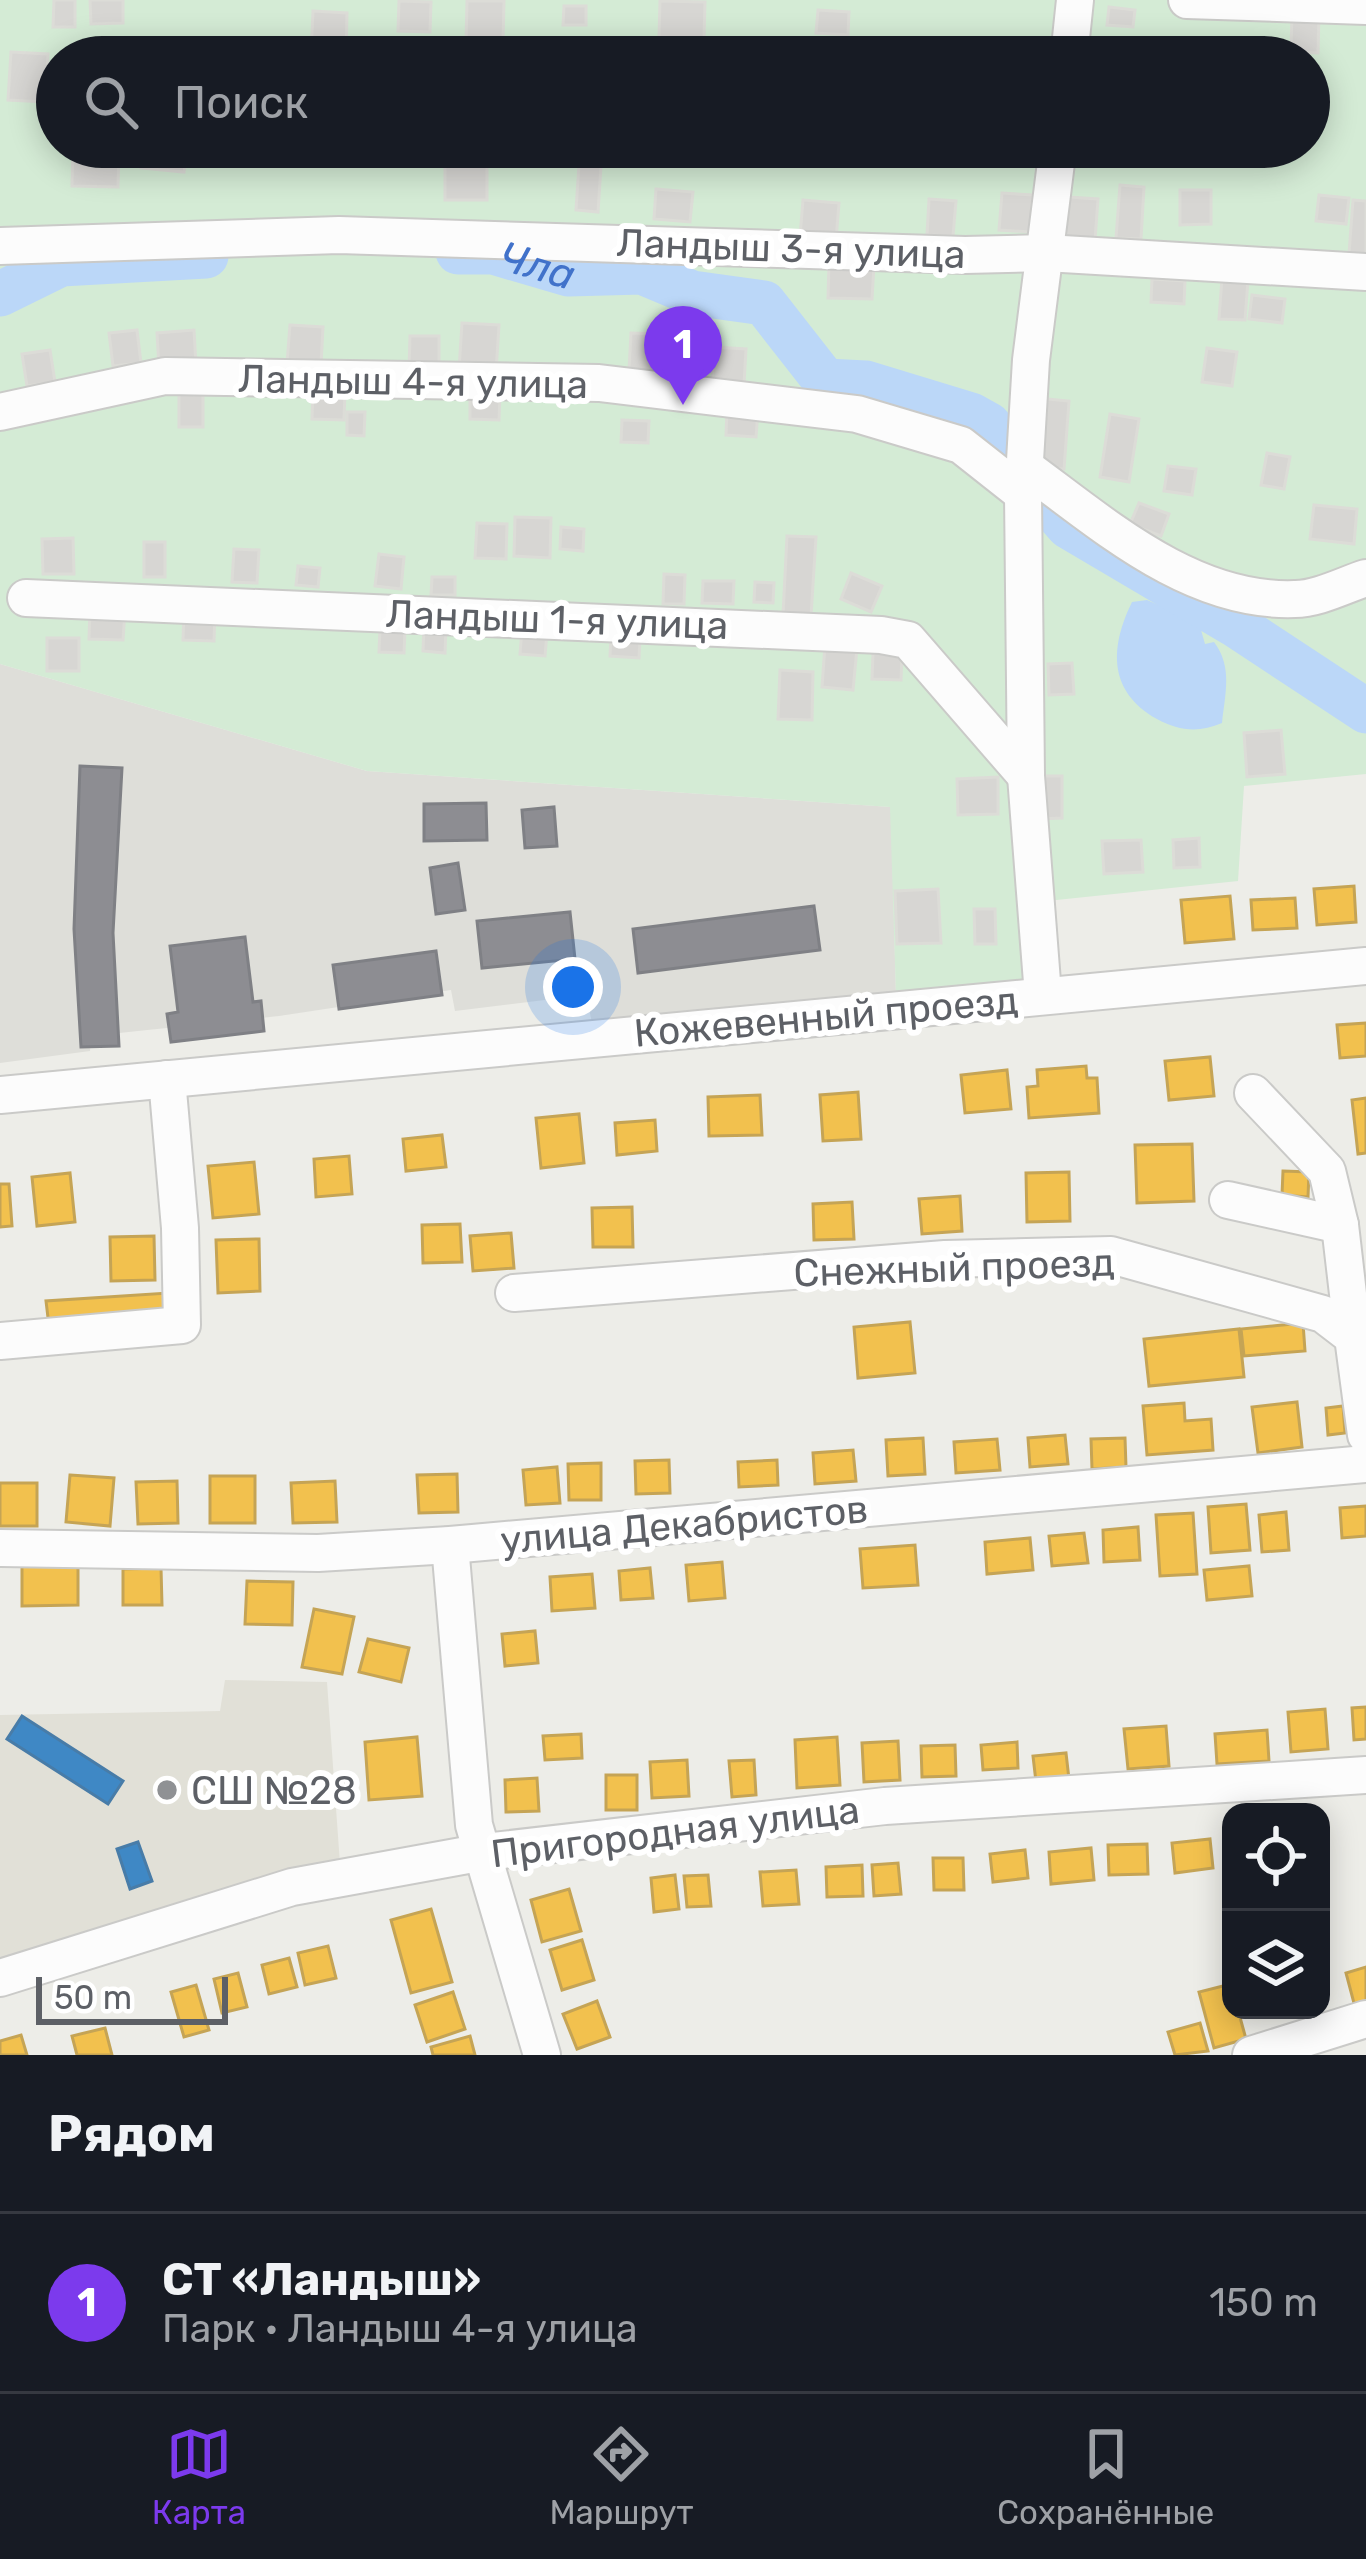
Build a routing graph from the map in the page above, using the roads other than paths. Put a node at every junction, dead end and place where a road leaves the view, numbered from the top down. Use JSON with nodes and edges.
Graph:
{"nodes":[{"id":1,"x":1075,"y":0,"type":"edge"},
{"id":2,"x":1187,"y":0,"type":"edge"},
{"id":3,"x":1366,"y":6,"type":"edge"},
{"id":4,"x":1071,"y":36,"type":"edge"},
{"id":5,"x":1056,"y":168,"type":"edge"},
{"id":6,"x":0,"y":246,"type":"edge"},
{"id":7,"x":1046,"y":253,"type":"junction"},
{"id":8,"x":1366,"y":272,"type":"edge"},
{"id":9,"x":0,"y":412,"type":"edge"},
{"id":10,"x":1024,"y":480,"type":"junction"},
{"id":11,"x":1366,"y":578,"type":"edge"},
{"id":12,"x":26,"y":598,"type":"dead end"},
{"id":13,"x":1026,"y":776,"type":"junction"},
{"id":14,"x":1366,"y":966,"type":"edge"},
{"id":15,"x":1043,"y":995,"type":"junction"},
{"id":16,"x":167,"y":1079,"type":"junction"},
{"id":17,"x":1252,"y":1093,"type":"dead end"},
{"id":18,"x":0,"y":1095,"type":"edge"},
{"id":19,"x":1228,"y":1200,"type":"dead end"},
{"id":20,"x":1340,"y":1225,"type":"junction"},
{"id":21,"x":514,"y":1293,"type":"dead end"},
{"id":22,"x":1353,"y":1337,"type":"junction"},
{"id":23,"x":0,"y":1341,"type":"edge"},
{"id":24,"x":1366,"y":1435,"type":"edge"},
{"id":25,"x":1366,"y":1464,"type":"edge"},
{"id":26,"x":450,"y":1545,"type":"junction"},
{"id":27,"x":0,"y":1548,"type":"edge"},
{"id":28,"x":1366,"y":1775,"type":"edge"},
{"id":29,"x":484,"y":1852,"type":"junction"},
{"id":30,"x":0,"y":1978,"type":"edge"},
{"id":31,"x":1366,"y":2019,"type":"edge"},
{"id":32,"x":542,"y":2055,"type":"edge"},
{"id":33,"x":1251,"y":2055,"type":"edge"}],
"edges":[{"from":1,"to":4,"type":"street"},
{"from":2,"to":3,"type":"street"},
{"from":5,"to":7,"type":"street"},
{"from":6,"to":7,"type":"street","name":"Ландыш 3-я улица"},
{"from":7,"to":8,"type":"street","name":"Ландыш 3-я улица"},
{"from":7,"to":10,"type":"street"},
{"from":9,"to":10,"type":"street","name":"Ландыш 4-я улица"},
{"from":10,"to":11,"type":"street","name":"Ландыш 4-я улица"},
{"from":10,"to":13,"type":"street"},
{"from":12,"to":13,"type":"street","name":"Ландыш 1-я улица"},
{"from":13,"to":15,"type":"street"},
{"from":14,"to":15,"type":"street","name":"Кожевенный проезд"},
{"from":15,"to":16,"type":"street","name":"Кожевенный проезд"},
{"from":16,"to":18,"type":"street","name":"Кожевенный проезд"},
{"from":16,"to":23,"type":"street"},
{"from":17,"to":20,"type":"street"},
{"from":19,"to":20,"type":"street"},
{"from":20,"to":22,"type":"street"},
{"from":21,"to":22,"type":"street","name":"Снежный проезд"},
{"from":22,"to":24,"type":"street"},
{"from":25,"to":26,"type":"street","name":"улица Декабристов"},
{"from":26,"to":27,"type":"street","name":"улица Декабристов"},
{"from":26,"to":29,"type":"street"},
{"from":28,"to":29,"type":"street","name":"Пригородная улица"},
{"from":29,"to":30,"type":"street","name":"Пригородная улица"},
{"from":29,"to":32,"type":"street"},
{"from":31,"to":33,"type":"street"}]}
